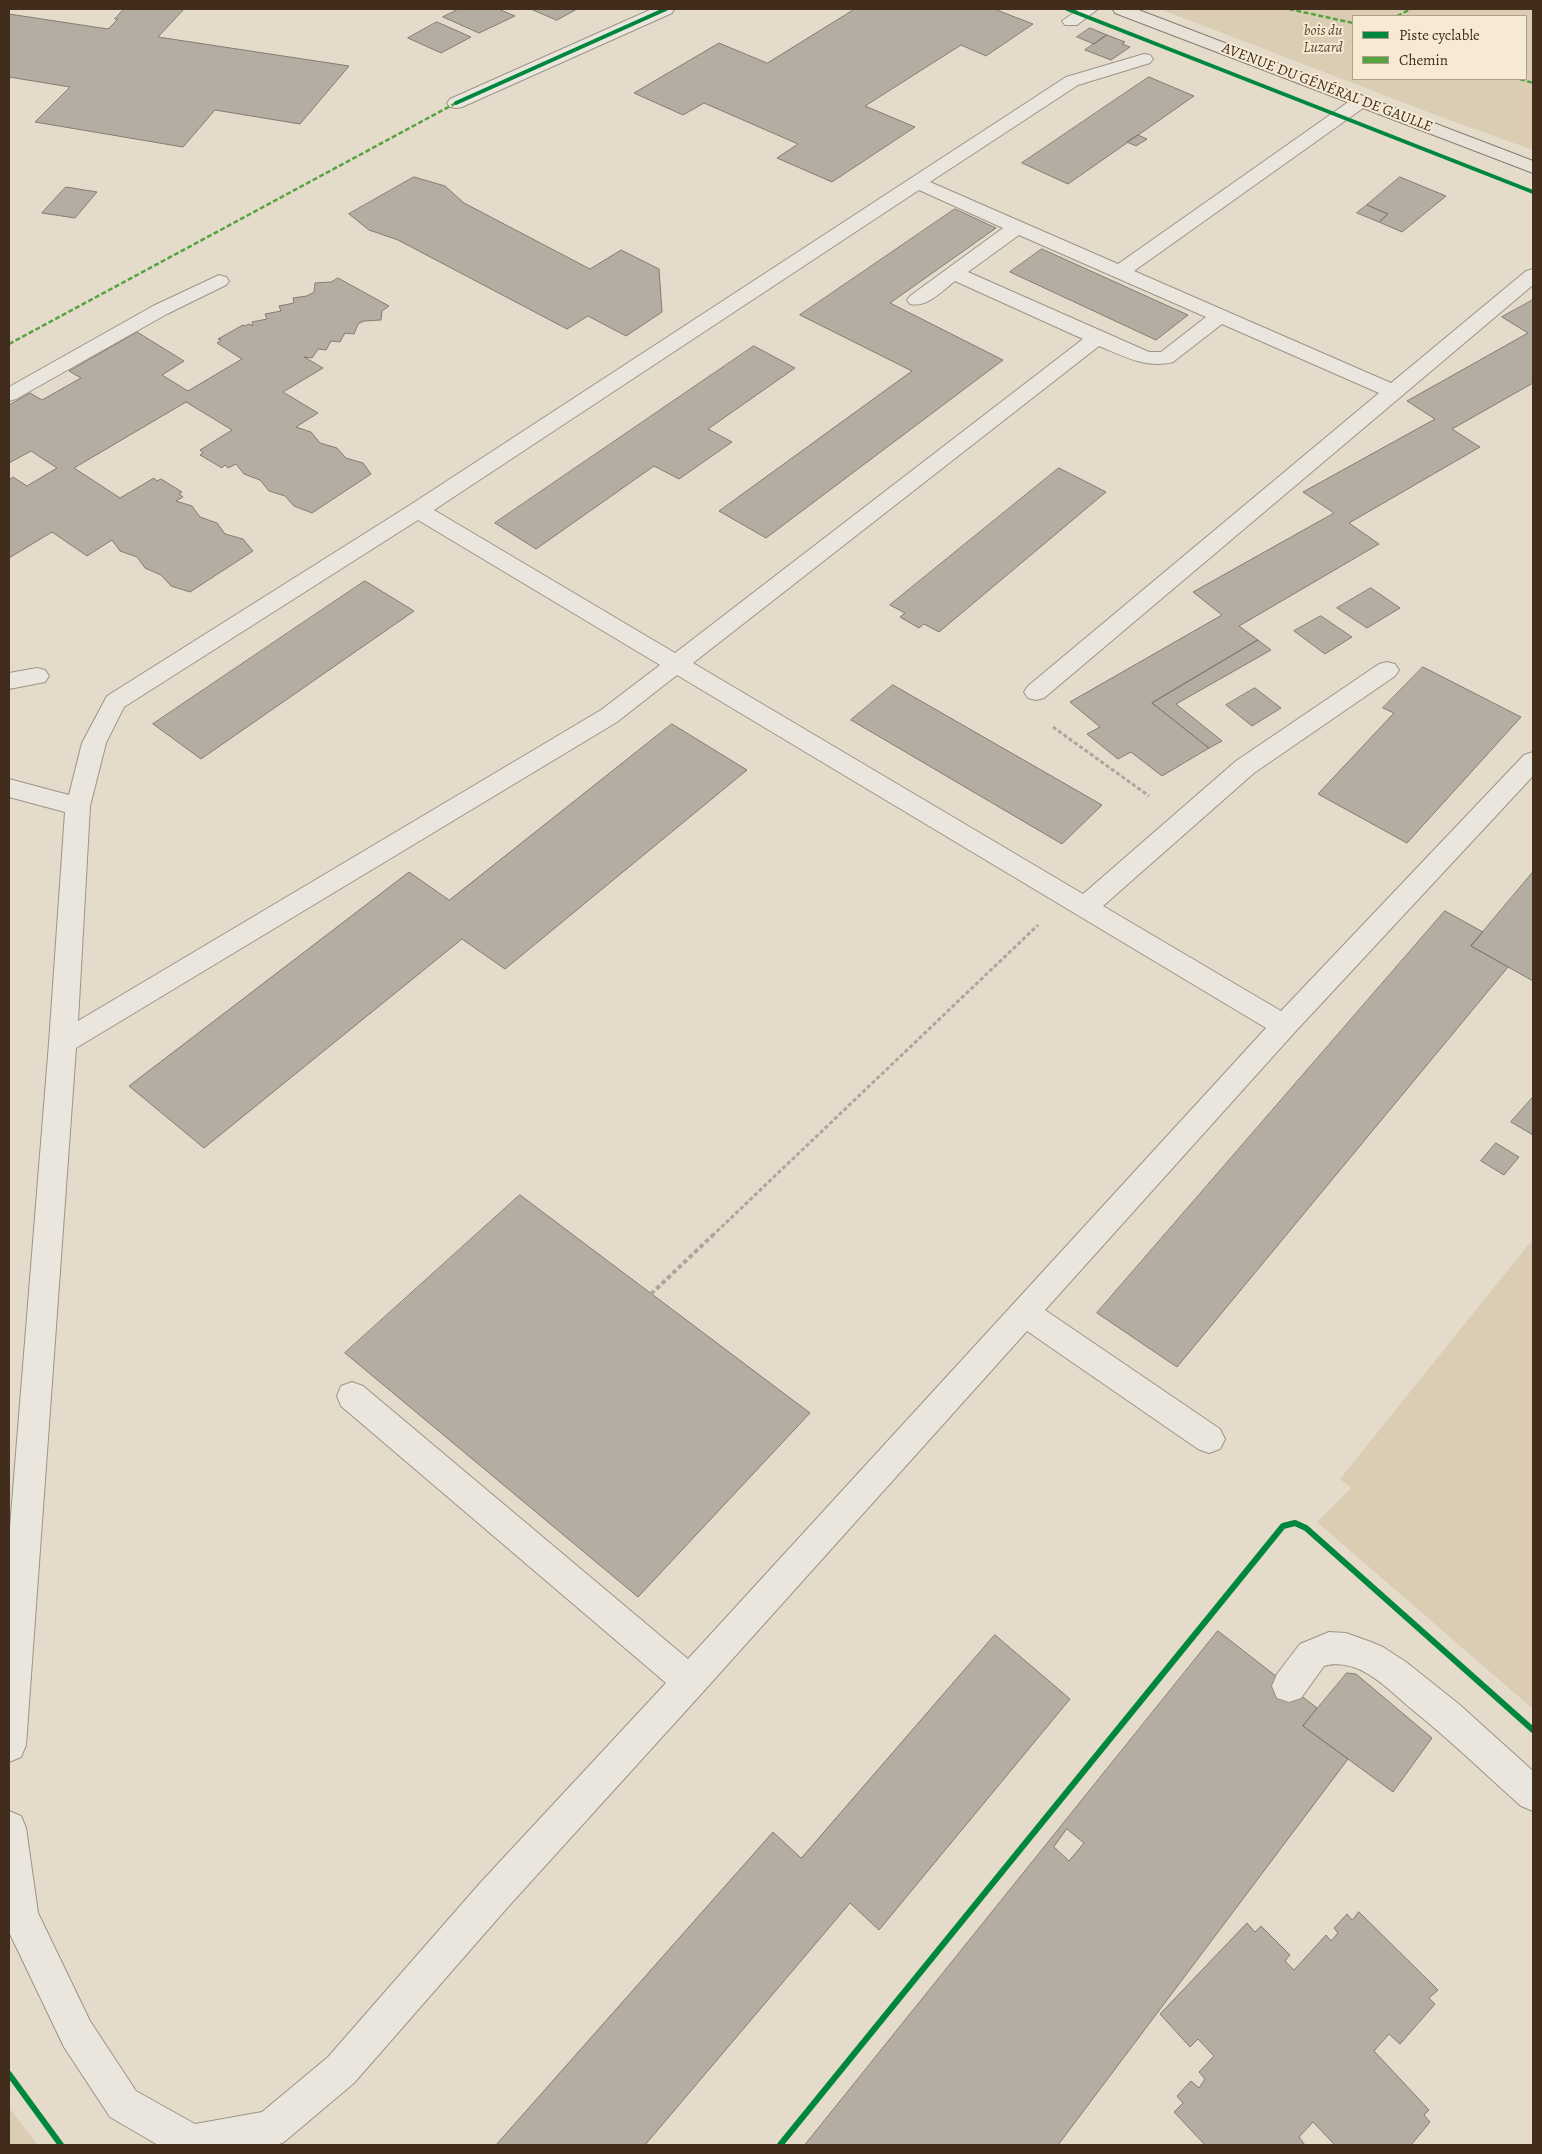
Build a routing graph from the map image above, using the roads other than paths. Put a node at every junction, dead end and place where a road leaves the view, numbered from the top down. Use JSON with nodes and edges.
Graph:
{"nodes":[{"id":1,"x":666,"y":9,"type":"edge"},
{"id":2,"x":1090,"y":9,"type":"edge"},
{"id":3,"x":1121,"y":9,"type":"edge"},
{"id":4,"x":1071,"y":21,"type":"dead end"},
{"id":5,"x":1144,"y":59,"type":"dead end"},
{"id":6,"x":492,"y":87,"type":"junction"},
{"id":7,"x":511,"y":100,"type":"dead end"},
{"id":8,"x":1360,"y":102,"type":"junction"},
{"id":9,"x":456,"y":103,"type":"dead end"},
{"id":10,"x":1533,"y":167,"type":"edge"},
{"id":11,"x":926,"y":187,"type":"dead end"},
{"id":12,"x":1017,"y":227,"type":"junction"},
{"id":13,"x":1119,"y":272,"type":"junction"},
{"id":14,"x":953,"y":273,"type":"junction"},
{"id":15,"x":1533,"y":275,"type":"edge"},
{"id":16,"x":219,"y":281,"type":"dead end"},
{"id":17,"x":917,"y":300,"type":"dead end"},
{"id":18,"x":1219,"y":316,"type":"junction"},
{"id":19,"x":1097,"y":338,"type":"junction"},
{"id":20,"x":1394,"y":392,"type":"junction"},
{"id":21,"x":9,"y":395,"type":"edge"},
{"id":22,"x":418,"y":510,"type":"junction"},
{"id":23,"x":677,"y":664,"type":"junction"},
{"id":24,"x":1387,"y":670,"type":"dead end"},
{"id":25,"x":37,"y":676,"type":"dead end"},
{"id":26,"x":9,"y":681,"type":"edge"},
{"id":27,"x":1036,"y":692,"type":"road end"},
{"id":28,"x":1533,"y":761,"type":"edge"},
{"id":29,"x":9,"y":788,"type":"edge"},
{"id":30,"x":78,"y":806,"type":"junction"},
{"id":31,"x":1076,"y":902,"type":"junction"},
{"id":32,"x":1284,"y":1026,"type":"junction"},
{"id":33,"x":63,"y":1043,"type":"junction"},
{"id":34,"x":1024,"y":1312,"type":"junction"},
{"id":35,"x":352,"y":1396,"type":"dead end"},
{"id":36,"x":1209,"y":1439,"type":"dead end"},
{"id":37,"x":690,"y":1682,"type":"junction"},
{"id":38,"x":1289,"y":1686,"type":"dead end"},
{"id":39,"x":9,"y":1745,"type":"edge"},
{"id":40,"x":1533,"y":1794,"type":"edge"},
{"id":41,"x":9,"y":1828,"type":"edge"}],
"edges":[{"from":1,"to":6,"type":"street"},
{"from":2,"to":4,"type":"street"},
{"from":3,"to":8,"type":"main road","name":"AVENUE DU GÉNÉRAL DE GAULLE"},
{"from":5,"to":22,"type":"street"},
{"from":6,"to":7,"type":"street"},
{"from":6,"to":9,"type":"street"},
{"from":8,"to":10,"type":"main road","name":"AVENUE DU GÉNÉRAL DE GAULLE"},
{"from":8,"to":13,"type":"street"},
{"from":11,"to":12,"type":"street"},
{"from":12,"to":13,"type":"street"},
{"from":12,"to":14,"type":"street"},
{"from":13,"to":18,"type":"street"},
{"from":14,"to":17,"type":"street"},
{"from":14,"to":19,"type":"street"},
{"from":15,"to":20,"type":"street"},
{"from":16,"to":21,"type":"street"},
{"from":18,"to":19,"type":"street"},
{"from":18,"to":20,"type":"street"},
{"from":19,"to":23,"type":"street"},
{"from":20,"to":27,"type":"street"},
{"from":22,"to":23,"type":"street"},
{"from":22,"to":30,"type":"street"},
{"from":23,"to":31,"type":"street"},
{"from":23,"to":33,"type":"street"},
{"from":24,"to":31,"type":"street"},
{"from":25,"to":26,"type":"street"},
{"from":28,"to":32,"type":"street"},
{"from":29,"to":30,"type":"street"},
{"from":30,"to":33,"type":"street"},
{"from":31,"to":32,"type":"street"},
{"from":32,"to":34,"type":"street"},
{"from":33,"to":39,"type":"street"},
{"from":34,"to":36,"type":"street"},
{"from":34,"to":37,"type":"street"},
{"from":35,"to":37,"type":"street"},
{"from":37,"to":41,"type":"street"},
{"from":38,"to":40,"type":"street"}]}
